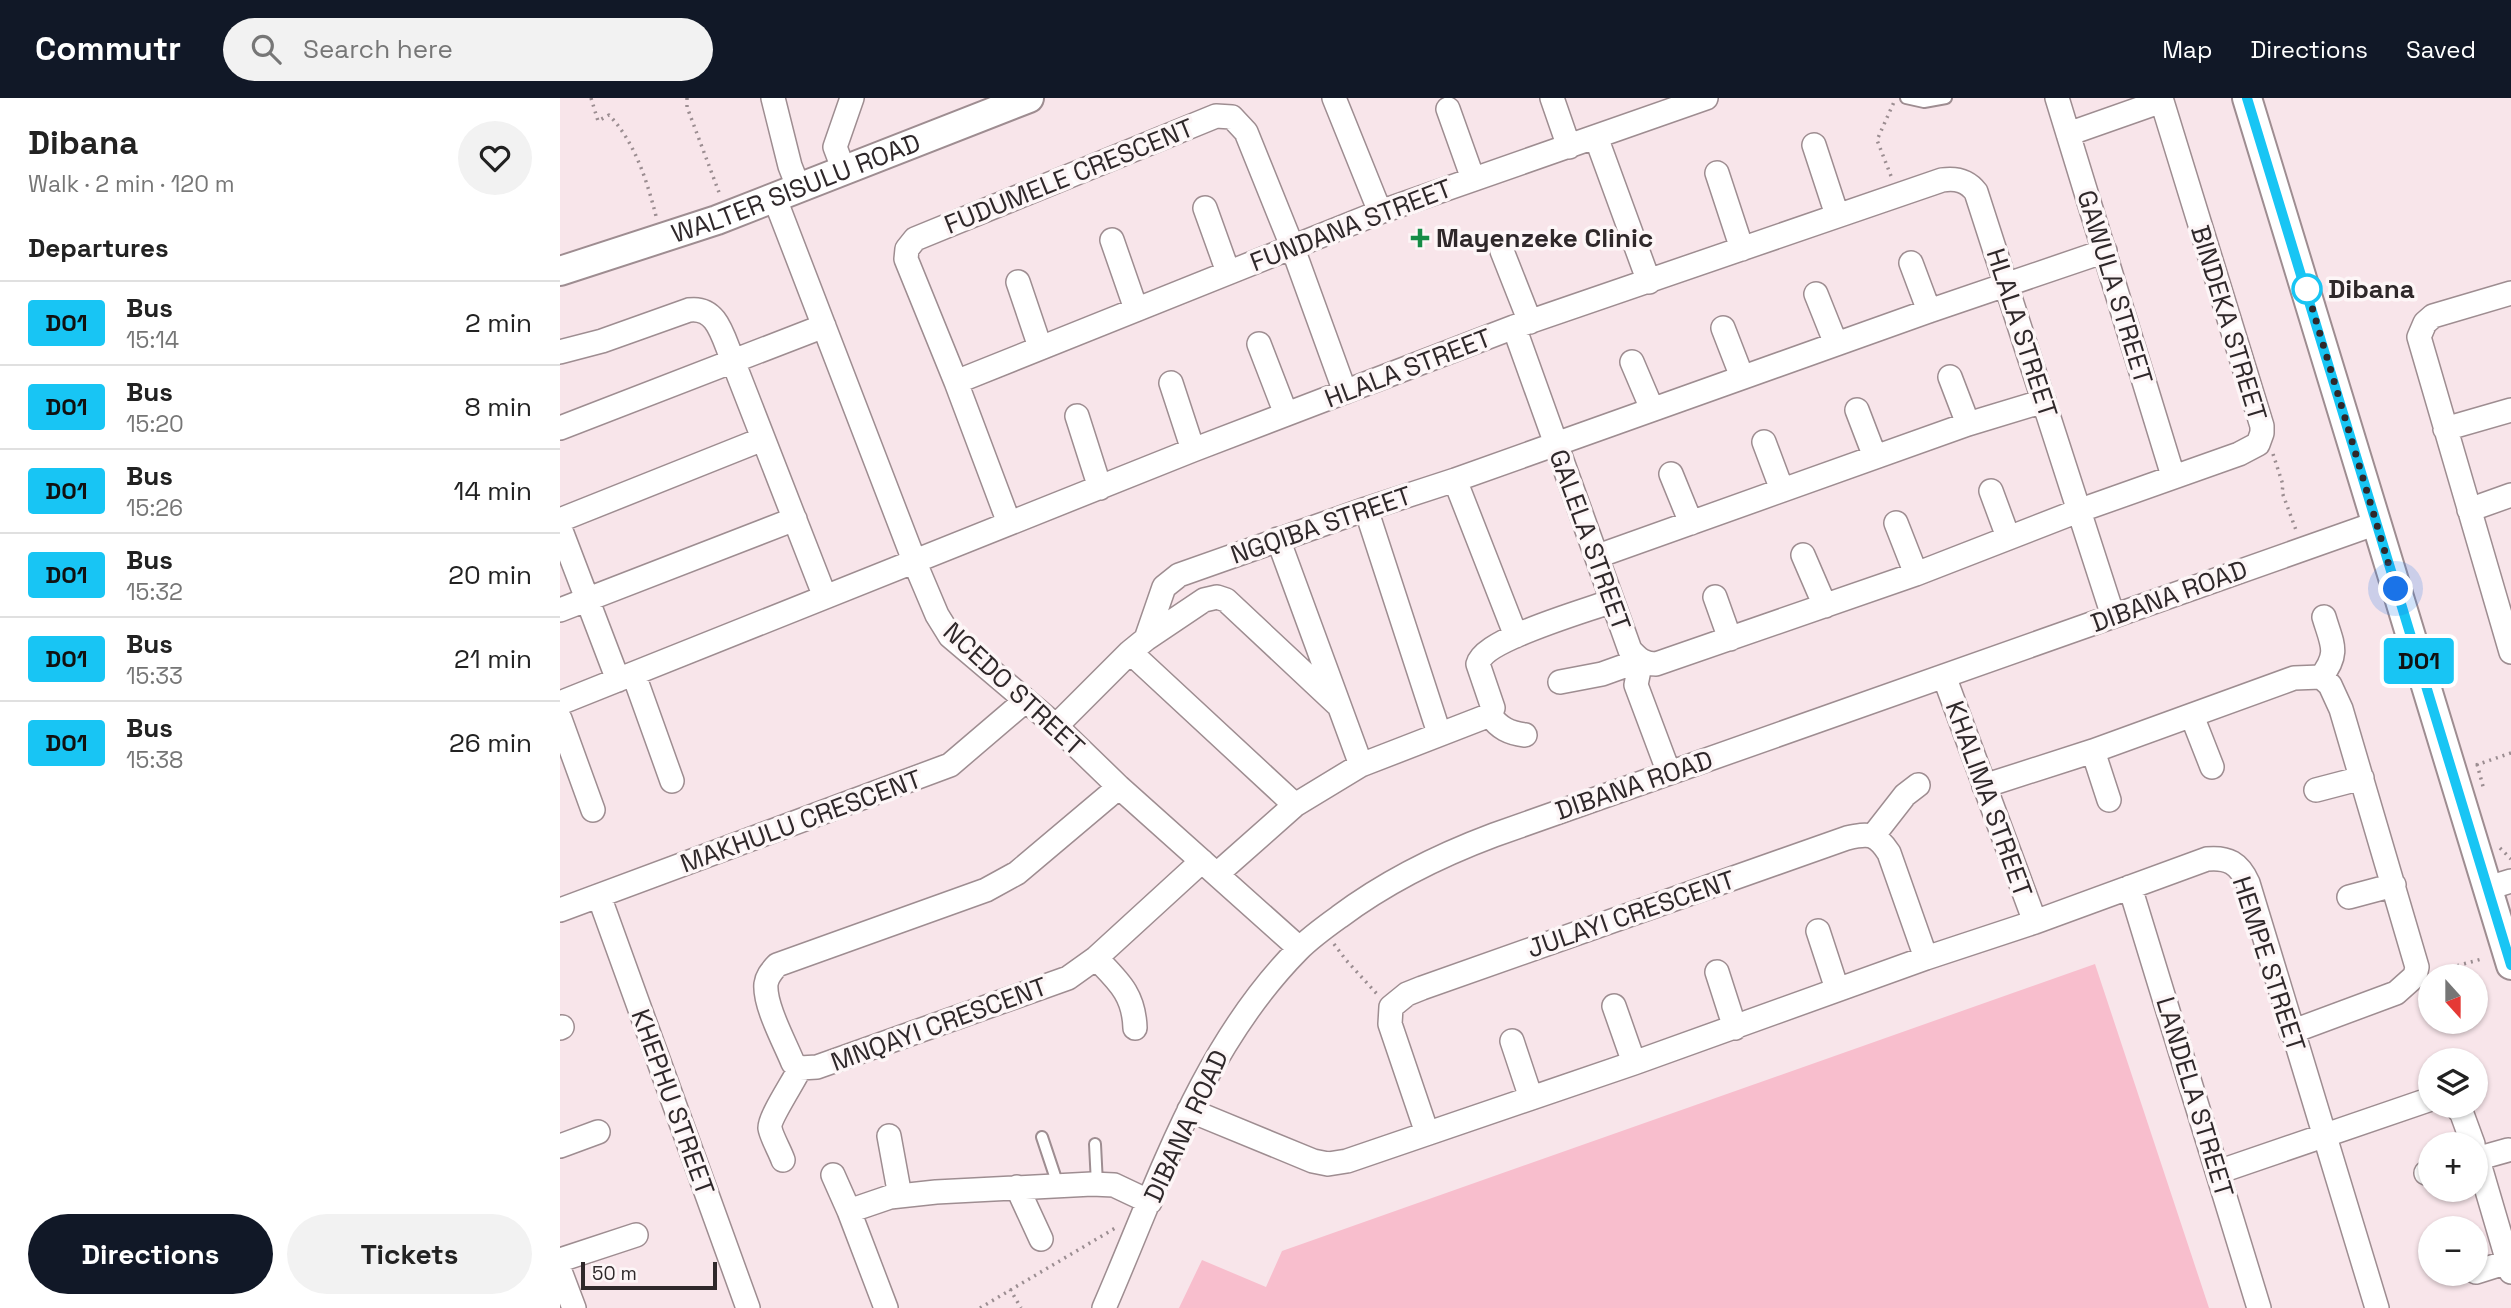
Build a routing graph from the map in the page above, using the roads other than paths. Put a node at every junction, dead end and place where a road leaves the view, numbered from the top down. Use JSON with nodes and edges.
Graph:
{"nodes":[{"id":1,"x":773,"y":98,"type":"edge"},
{"id":2,"x":852,"y":98,"type":"edge"},
{"id":3,"x":1029,"y":98,"type":"edge"},
{"id":4,"x":1334,"y":98,"type":"edge"},
{"id":5,"x":1552,"y":98,"type":"edge"},
{"id":6,"x":1706,"y":98,"type":"edge"},
{"id":7,"x":1906,"y":98,"type":"edge"},
{"id":8,"x":1946,"y":98,"type":"edge"},
{"id":9,"x":2057,"y":98,"type":"edge"},
{"id":10,"x":2247,"y":98,"type":"edge"},
{"id":11,"x":2162,"y":99,"type":"edge"},
{"id":12,"x":1656,"y":106,"type":"edge"},
{"id":13,"x":1448,"y":109,"type":"dead end"},
{"id":14,"x":2068,"y":134,"type":"junction"},
{"id":15,"x":1597,"y":137,"type":"junction"},
{"id":16,"x":1814,"y":145,"type":"dead end"},
{"id":17,"x":1569,"y":147,"type":"junction"},
{"id":18,"x":844,"y":171,"type":"junction"},
{"id":19,"x":1717,"y":173,"type":"dead end"},
{"id":20,"x":1473,"y":179,"type":"junction"},
{"id":21,"x":787,"y":194,"type":"junction"},
{"id":22,"x":1205,"y":208,"type":"dead end"},
{"id":23,"x":1380,"y":212,"type":"junction"},
{"id":24,"x":1837,"y":215,"type":"junction"},
{"id":25,"x":1112,"y":240,"type":"dead end"},
{"id":26,"x":1293,"y":247,"type":"junction"},
{"id":27,"x":1742,"y":249,"type":"junction"},
{"id":28,"x":1502,"y":251,"type":"dead end"},
{"id":29,"x":2105,"y":251,"type":"junction"},
{"id":30,"x":1911,"y":263,"type":"dead end"},
{"id":31,"x":560,"y":271,"type":"edge"},
{"id":32,"x":1228,"y":272,"type":"junction"},
{"id":33,"x":1018,"y":282,"type":"dead end"},
{"id":34,"x":1649,"y":282,"type":"junction"},
{"id":35,"x":2007,"y":284,"type":"junction"},
{"id":36,"x":2511,"y":293,"type":"edge"},
{"id":37,"x":1816,"y":294,"type":"dead end"},
{"id":38,"x":1136,"y":309,"type":"junction"},
{"id":39,"x":1929,"y":311,"type":"junction"},
{"id":40,"x":1522,"y":324,"type":"junction"},
{"id":41,"x":824,"y":326,"type":"junction"},
{"id":42,"x":1723,"y":328,"type":"dead end"},
{"id":43,"x":1259,"y":344,"type":"dead end"},
{"id":44,"x":1836,"y":344,"type":"junction"},
{"id":45,"x":1040,"y":347,"type":"junction"},
{"id":46,"x":560,"y":352,"type":"edge"},
{"id":47,"x":733,"y":360,"type":"junction"},
{"id":48,"x":1632,"y":362,"type":"dead end"},
{"id":49,"x":1742,"y":377,"type":"junction"},
{"id":50,"x":1950,"y":377,"type":"dead end"},
{"id":51,"x":956,"y":382,"type":"junction"},
{"id":52,"x":1171,"y":383,"type":"dead end"},
{"id":53,"x":1345,"y":392,"type":"junction"},
{"id":54,"x":2043,"y":401,"type":"junction"},
{"id":55,"x":1652,"y":409,"type":"junction"},
{"id":56,"x":1857,"y":410,"type":"dead end"},
{"id":57,"x":2511,"y":410,"type":"edge"},
{"id":58,"x":1286,"y":414,"type":"junction"},
{"id":59,"x":1077,"y":415,"type":"dead end"},
{"id":60,"x":1968,"y":424,"type":"junction"},
{"id":61,"x":560,"y":428,"type":"edge"},
{"id":62,"x":2445,"y":429,"type":"junction"},
{"id":63,"x":763,"y":439,"type":"junction"},
{"id":64,"x":1764,"y":442,"type":"dead end"},
{"id":65,"x":1556,"y":443,"type":"junction"},
{"id":66,"x":1193,"y":450,"type":"junction"},
{"id":67,"x":1875,"y":457,"type":"junction"},
{"id":68,"x":1671,"y":474,"type":"dead end"},
{"id":69,"x":2174,"y":477,"type":"junction"},
{"id":70,"x":1455,"y":480,"type":"junction"},
{"id":71,"x":1100,"y":488,"type":"junction"},
{"id":72,"x":1782,"y":490,"type":"junction"},
{"id":73,"x":1991,"y":491,"type":"dead end"},
{"id":74,"x":2511,"y":495,"type":"edge"},
{"id":75,"x":1366,"y":509,"type":"junction"},
{"id":76,"x":2469,"y":510,"type":"junction"},
{"id":77,"x":2078,"y":511,"type":"junction"},
{"id":78,"x":796,"y":519,"type":"junction"},
{"id":79,"x":560,"y":520,"type":"edge"},
{"id":80,"x":1009,"y":523,"type":"junction"},
{"id":81,"x":1691,"y":523,"type":"junction"},
{"id":82,"x":1896,"y":523,"type":"dead end"},
{"id":83,"x":2377,"y":523,"type":"junction"},
{"id":84,"x":560,"y":527,"type":"edge"},
{"id":85,"x":2008,"y":537,"type":"junction"},
{"id":86,"x":1278,"y":539,"type":"junction"},
{"id":87,"x":1803,"y":555,"type":"dead end"},
{"id":88,"x":1598,"y":556,"type":"junction"},
{"id":89,"x":915,"y":562,"type":"junction"},
{"id":90,"x":1916,"y":573,"type":"junction"},
{"id":91,"x":825,"y":597,"type":"junction"},
{"id":92,"x":1715,"y":597,"type":"dead end"},
{"id":93,"x":587,"y":600,"type":"junction"},
{"id":94,"x":1612,"y":601,"type":"junction"},
{"id":95,"x":1825,"y":606,"type":"junction"},
{"id":96,"x":560,"y":610,"type":"edge"},
{"id":97,"x":2113,"y":617,"type":"junction"},
{"id":98,"x":2324,"y":617,"type":"dead end"},
{"id":99,"x":1516,"y":636,"type":"junction"},
{"id":100,"x":1730,"y":639,"type":"junction"},
{"id":101,"x":1138,"y":645,"type":"junction"},
{"id":102,"x":2511,"y":652,"type":"edge"},
{"id":103,"x":1641,"y":660,"type":"junction"},
{"id":104,"x":1944,"y":676,"type":"junction"},
{"id":105,"x":2321,"y":677,"type":"junction"},
{"id":106,"x":626,"y":678,"type":"junction"},
{"id":107,"x":1560,"y":682,"type":"dead end"},
{"id":108,"x":1025,"y":701,"type":"junction"},
{"id":109,"x":560,"y":704,"type":"edge"},
{"id":110,"x":1337,"y":705,"type":"junction"},
{"id":111,"x":1490,"y":715,"type":"junction"},
{"id":112,"x":2192,"y":716,"type":"junction"},
{"id":113,"x":560,"y":719,"type":"edge"},
{"id":114,"x":1056,"y":726,"type":"junction"},
{"id":115,"x":1439,"y":733,"type":"junction"},
{"id":116,"x":1525,"y":735,"type":"dead end"},
{"id":117,"x":2093,"y":751,"type":"junction"},
{"id":118,"x":1360,"y":765,"type":"junction"},
{"id":119,"x":2212,"y":767,"type":"dead end"},
{"id":120,"x":1669,"y":773,"type":"junction"},
{"id":121,"x":2362,"y":778,"type":"junction"},
{"id":122,"x":672,"y":781,"type":"dead end"},
{"id":123,"x":1918,"y":785,"type":"dead end"},
{"id":124,"x":1984,"y":786,"type":"junction"},
{"id":125,"x":1119,"y":787,"type":"junction"},
{"id":126,"x":2316,"y":790,"type":"dead end"},
{"id":127,"x":2109,"y":800,"type":"dead end"},
{"id":128,"x":1295,"y":805,"type":"junction"},
{"id":129,"x":593,"y":810,"type":"dead end"},
{"id":130,"x":1873,"y":836,"type":"junction"},
{"id":131,"x":1210,"y":867,"type":"junction"},
{"id":132,"x":2499,"y":884,"type":"edge"},
{"id":133,"x":2394,"y":885,"type":"junction"},
{"id":134,"x":2130,"y":887,"type":"junction"},
{"id":135,"x":599,"y":896,"type":"junction"},
{"id":136,"x":2349,"y":897,"type":"dead end"},
{"id":137,"x":560,"y":910,"type":"edge"},
{"id":138,"x":2035,"y":922,"type":"junction"},
{"id":139,"x":1818,"y":931,"type":"dead end"},
{"id":140,"x":1299,"y":948,"type":"junction"},
{"id":141,"x":1096,"y":958,"type":"junction"},
{"id":142,"x":1926,"y":958,"type":"junction"},
{"id":143,"x":2511,"y":965,"type":"edge"},
{"id":144,"x":1717,"y":972,"type":"dead end"},
{"id":145,"x":1837,"y":989,"type":"junction"},
{"id":146,"x":1614,"y":1006,"type":"dead end"},
{"id":147,"x":1135,"y":1028,"type":"dead end"},
{"id":148,"x":1735,"y":1028,"type":"junction"},
{"id":149,"x":2291,"y":1032,"type":"junction"},
{"id":150,"x":1512,"y":1041,"type":"dead end"},
{"id":151,"x":1634,"y":1063,"type":"junction"},
{"id":152,"x":800,"y":1068,"type":"junction"},
{"id":153,"x":1531,"y":1098,"type":"junction"},
{"id":154,"x":2418,"y":1103,"type":"edge"},
{"id":155,"x":1189,"y":1111,"type":"junction"},
{"id":156,"x":598,"y":1132,"type":"dead end"},
{"id":157,"x":1427,"y":1133,"type":"junction"},
{"id":158,"x":889,"y":1136,"type":"dead end"},
{"id":159,"x":2323,"y":1136,"type":"junction"},
{"id":160,"x":1042,"y":1137,"type":"dead end"},
{"id":161,"x":1095,"y":1144,"type":"dead end"},
{"id":162,"x":560,"y":1146,"type":"edge"},
{"id":163,"x":2508,"y":1150,"type":"dead end"},
{"id":164,"x":2488,"y":1152,"type":"edge"},
{"id":165,"x":782,"y":1160,"type":"dead end"},
{"id":166,"x":2218,"y":1172,"type":"junction"},
{"id":167,"x":833,"y":1175,"type":"dead end"},
{"id":168,"x":1097,"y":1184,"type":"junction"},
{"id":169,"x":1058,"y":1185,"type":"junction"},
{"id":170,"x":1017,"y":1187,"type":"junction"},
{"id":171,"x":2488,"y":1194,"type":"edge"},
{"id":172,"x":900,"y":1196,"type":"junction"},
{"id":173,"x":1148,"y":1206,"type":"junction"},
{"id":174,"x":849,"y":1211,"type":"junction"},
{"id":175,"x":636,"y":1235,"type":"dead end"},
{"id":176,"x":1041,"y":1239,"type":"dead end"},
{"id":177,"x":560,"y":1260,"type":"edge"},
{"id":178,"x":2510,"y":1267,"type":"edge"},
{"id":179,"x":560,"y":1270,"type":"edge"},
{"id":180,"x":2488,"y":1271,"type":"edge"},
{"id":181,"x":574,"y":1308,"type":"edge"},
{"id":182,"x":748,"y":1308,"type":"edge"},
{"id":183,"x":886,"y":1308,"type":"edge"},
{"id":184,"x":1104,"y":1308,"type":"edge"},
{"id":185,"x":2259,"y":1308,"type":"edge"},
{"id":186,"x":2377,"y":1308,"type":"edge"}],
"edges":[{"from":1,"to":21,"type":"street","name":"NCEDO STREET"},
{"from":2,"to":18,"type":"street"},
{"from":3,"to":18,"type":"street","name":"WALTER SISULU ROAD"},
{"from":4,"to":23,"type":"street"},
{"from":5,"to":17,"type":"street"},
{"from":6,"to":12,"type":"street","name":"FUNDANA STREET"},
{"from":7,"to":8,"type":"lane"},
{"from":9,"to":14,"type":"street","name":"GAWULA STREET"},
{"from":10,"to":83,"type":"street"},
{"from":11,"to":14,"type":"street"},
{"from":11,"to":69,"type":"street","name":"BINDEKA STREET"},
{"from":12,"to":15,"type":"street","name":"FUNDANA STREET"},
{"from":13,"to":20,"type":"street","name":"FUNDANA STREET"},
{"from":14,"to":29,"type":"street","name":"GAWULA STREET"},
{"from":15,"to":17,"type":"street","name":"FUNDANA STREET"},
{"from":15,"to":34,"type":"street"},
{"from":16,"to":24,"type":"street"},
{"from":17,"to":20,"type":"street","name":"FUNDANA STREET"},
{"from":18,"to":21,"type":"street","name":"WALTER SISULU ROAD"},
{"from":19,"to":27,"type":"street"},
{"from":20,"to":23,"type":"street","name":"FUNDANA STREET"},
{"from":21,"to":31,"type":"street","name":"WALTER SISULU ROAD"},
{"from":21,"to":41,"type":"street","name":"NCEDO STREET"},
{"from":22,"to":32,"type":"street","name":"FUNDANA STREET"},
{"from":23,"to":26,"type":"street","name":"FUNDANA STREET"},
{"from":24,"to":27,"type":"street","name":"HLALA STREET"},
{"from":24,"to":35,"type":"street","name":"HLALA STREET"},
{"from":25,"to":38,"type":"street"},
{"from":26,"to":32,"type":"street","name":"FUNDANA STREET"},
{"from":26,"to":51,"type":"street","name":"FUDUMELE CRESCENT"},
{"from":26,"to":53,"type":"street","name":"FUDUMELE CRESCENT"},
{"from":27,"to":34,"type":"street","name":"HLALA STREET"},
{"from":28,"to":40,"type":"street"},
{"from":29,"to":35,"type":"street","name":"NGQIBA STREET"},
{"from":29,"to":69,"type":"street","name":"GAWULA STREET"},
{"from":30,"to":39,"type":"street"},
{"from":32,"to":38,"type":"street","name":"FUNDANA STREET"},
{"from":33,"to":45,"type":"street"},
{"from":34,"to":40,"type":"street","name":"HLALA STREET"},
{"from":35,"to":39,"type":"street","name":"NGQIBA STREET"},
{"from":35,"to":54,"type":"street","name":"HLALA STREET"},
{"from":36,"to":62,"type":"street"},
{"from":37,"to":44,"type":"street"},
{"from":38,"to":45,"type":"street","name":"FUNDANA STREET"},
{"from":39,"to":44,"type":"street","name":"NGQIBA STREET"},
{"from":40,"to":53,"type":"street","name":"HLALA STREET"},
{"from":40,"to":65,"type":"street","name":"GALELA STREET"},
{"from":41,"to":47,"type":"street"},
{"from":41,"to":89,"type":"street","name":"NCEDO STREET"},
{"from":42,"to":49,"type":"street"},
{"from":43,"to":58,"type":"street"},
{"from":44,"to":49,"type":"street","name":"NGQIBA STREET"},
{"from":45,"to":51,"type":"street","name":"FUNDANA STREET"},
{"from":46,"to":47,"type":"street"},
{"from":47,"to":61,"type":"street"},
{"from":47,"to":63,"type":"street"},
{"from":48,"to":55,"type":"street"},
{"from":49,"to":55,"type":"street","name":"NGQIBA STREET"},
{"from":50,"to":60,"type":"street"},
{"from":51,"to":80,"type":"street","name":"FUDUMELE CRESCENT"},
{"from":52,"to":66,"type":"street"},
{"from":53,"to":58,"type":"street","name":"HLALA STREET"},
{"from":54,"to":60,"type":"street"},
{"from":54,"to":77,"type":"street","name":"HLALA STREET"},
{"from":55,"to":65,"type":"street","name":"NGQIBA STREET"},
{"from":56,"to":67,"type":"street"},
{"from":57,"to":62,"type":"street"},
{"from":58,"to":66,"type":"street","name":"HLALA STREET"},
{"from":59,"to":71,"type":"street"},
{"from":60,"to":67,"type":"street"},
{"from":62,"to":76,"type":"street"},
{"from":63,"to":78,"type":"street"},
{"from":63,"to":79,"type":"street"},
{"from":64,"to":72,"type":"street"},
{"from":65,"to":70,"type":"street","name":"NGQIBA STREET"},
{"from":65,"to":88,"type":"street","name":"GALELA STREET"},
{"from":66,"to":71,"type":"street","name":"HLALA STREET"},
{"from":67,"to":72,"type":"street"},
{"from":68,"to":81,"type":"street"},
{"from":69,"to":77,"type":"street","name":"BINDEKA STREET"},
{"from":70,"to":75,"type":"street","name":"NGQIBA STREET"},
{"from":70,"to":99,"type":"street"},
{"from":71,"to":80,"type":"street","name":"HLALA STREET"},
{"from":72,"to":81,"type":"street"},
{"from":73,"to":85,"type":"street"},
{"from":74,"to":76,"type":"street"},
{"from":75,"to":86,"type":"street","name":"NGQIBA STREET"},
{"from":75,"to":115,"type":"street"},
{"from":76,"to":102,"type":"street"},
{"from":77,"to":85,"type":"street","name":"GALELA STREET"},
{"from":77,"to":97,"type":"street","name":"HLALA STREET"},
{"from":78,"to":91,"type":"street"},
{"from":78,"to":93,"type":"street"},
{"from":80,"to":89,"type":"street","name":"HLALA STREET"},
{"from":81,"to":88,"type":"street"},
{"from":82,"to":90,"type":"street"},
{"from":83,"to":97,"type":"street","name":"DIBANA ROAD"},
{"from":83,"to":132,"type":"street"},
{"from":84,"to":93,"type":"street"},
{"from":85,"to":90,"type":"street","name":"GALELA STREET"},
{"from":86,"to":101,"type":"street","name":"NGQIBA STREET"},
{"from":86,"to":110,"type":"street"},
{"from":87,"to":95,"type":"street"},
{"from":88,"to":94,"type":"street","name":"GALELA STREET"},
{"from":89,"to":91,"type":"street","name":"HLALA STREET"},
{"from":89,"to":108,"type":"street","name":"NCEDO STREET"},
{"from":90,"to":95,"type":"street","name":"GALELA STREET"},
{"from":91,"to":106,"type":"street","name":"HLALA STREET"},
{"from":92,"to":100,"type":"street"},
{"from":93,"to":96,"type":"street"},
{"from":93,"to":106,"type":"street"},
{"from":94,"to":99,"type":"street"},
{"from":94,"to":103,"type":"street","name":"GALELA STREET"},
{"from":95,"to":100,"type":"street","name":"GALELA STREET"},
{"from":97,"to":104,"type":"street","name":"DIBANA ROAD"},
{"from":98,"to":105,"type":"street"},
{"from":99,"to":111,"type":"street"},
{"from":100,"to":103,"type":"street","name":"GALELA STREET"},
{"from":101,"to":110,"type":"street"},
{"from":101,"to":114,"type":"street","name":"NGQIBA STREET"},
{"from":101,"to":128,"type":"street"},
{"from":103,"to":107,"type":"street"},
{"from":103,"to":120,"type":"street"},
{"from":104,"to":120,"type":"street","name":"DIBANA ROAD"},
{"from":104,"to":124,"type":"street","name":"KHALIMA STREET"},
{"from":105,"to":112,"type":"street"},
{"from":105,"to":121,"type":"street"},
{"from":106,"to":109,"type":"street","name":"HLALA STREET"},
{"from":106,"to":122,"type":"street"},
{"from":108,"to":114,"type":"street","name":"NCEDO STREET"},
{"from":108,"to":135,"type":"street","name":"MAKHULU CRESCENT"},
{"from":110,"to":118,"type":"street"},
{"from":111,"to":115,"type":"street","name":"MNQAYI CRESCENT"},
{"from":111,"to":116,"type":"street"},
{"from":112,"to":117,"type":"street"},
{"from":112,"to":119,"type":"street"},
{"from":113,"to":129,"type":"street"},
{"from":114,"to":125,"type":"street","name":"NCEDO STREET"},
{"from":115,"to":118,"type":"street","name":"MNQAYI CRESCENT"},
{"from":117,"to":124,"type":"street"},
{"from":117,"to":127,"type":"street"},
{"from":118,"to":128,"type":"street","name":"MNQAYI CRESCENT"},
{"from":120,"to":140,"type":"street","name":"DIBANA ROAD"},
{"from":121,"to":126,"type":"street"},
{"from":121,"to":133,"type":"street"},
{"from":123,"to":130,"type":"street"},
{"from":124,"to":138,"type":"street","name":"KHALIMA STREET"},
{"from":125,"to":131,"type":"street","name":"NCEDO STREET"},
{"from":125,"to":152,"type":"street","name":"MNQAYI CRESCENT"},
{"from":128,"to":131,"type":"street","name":"MNQAYI CRESCENT"},
{"from":130,"to":142,"type":"street"},
{"from":130,"to":157,"type":"street","name":"JULAYI CRESCENT"},
{"from":131,"to":140,"type":"street","name":"NCEDO STREET"},
{"from":131,"to":141,"type":"street","name":"MNQAYI CRESCENT"},
{"from":132,"to":143,"type":"street"},
{"from":133,"to":136,"type":"street"},
{"from":133,"to":149,"type":"street"},
{"from":134,"to":138,"type":"street","name":"HEMPE STREET"},
{"from":134,"to":149,"type":"street","name":"HEMPE STREET"},
{"from":134,"to":166,"type":"street","name":"LANDELA STREET"},
{"from":135,"to":137,"type":"street","name":"MAKHULU CRESCENT"},
{"from":135,"to":182,"type":"street","name":"KHEPHU STREET"},
{"from":138,"to":142,"type":"street","name":"HEMPE STREET"},
{"from":139,"to":145,"type":"street"},
{"from":140,"to":155,"type":"street","name":"DIBANA ROAD"},
{"from":141,"to":147,"type":"street"},
{"from":141,"to":152,"type":"street","name":"MNQAYI CRESCENT"},
{"from":142,"to":145,"type":"street","name":"HEMPE STREET"},
{"from":144,"to":148,"type":"street"},
{"from":145,"to":148,"type":"street","name":"HEMPE STREET"},
{"from":146,"to":151,"type":"street"},
{"from":148,"to":151,"type":"street","name":"HEMPE STREET"},
{"from":149,"to":159,"type":"street","name":"HEMPE STREET"},
{"from":150,"to":153,"type":"street"},
{"from":151,"to":153,"type":"street","name":"HEMPE STREET"},
{"from":152,"to":165,"type":"street"},
{"from":153,"to":157,"type":"street","name":"HEMPE STREET"},
{"from":154,"to":159,"type":"street"},
{"from":155,"to":157,"type":"street","name":"HEMPE STREET"},
{"from":155,"to":173,"type":"street","name":"DIBANA ROAD"},
{"from":156,"to":162,"type":"street"},
{"from":158,"to":172,"type":"street"},
{"from":159,"to":166,"type":"street"},
{"from":159,"to":186,"type":"street","name":"HEMPE STREET"},
{"from":160,"to":169,"type":"lane"},
{"from":161,"to":168,"type":"lane"},
{"from":163,"to":164,"type":"street"},
{"from":166,"to":185,"type":"street","name":"LANDELA STREET"},
{"from":167,"to":174,"type":"street"},
{"from":168,"to":169,"type":"street"},
{"from":168,"to":173,"type":"street"},
{"from":169,"to":170,"type":"street"},
{"from":170,"to":172,"type":"street"},
{"from":170,"to":176,"type":"street"},
{"from":171,"to":178,"type":"street"},
{"from":172,"to":174,"type":"street"},
{"from":173,"to":184,"type":"street","name":"DIBANA ROAD"},
{"from":174,"to":183,"type":"street"},
{"from":175,"to":177,"type":"street"},
{"from":178,"to":180,"type":"street"},
{"from":179,"to":181,"type":"street"}]}
